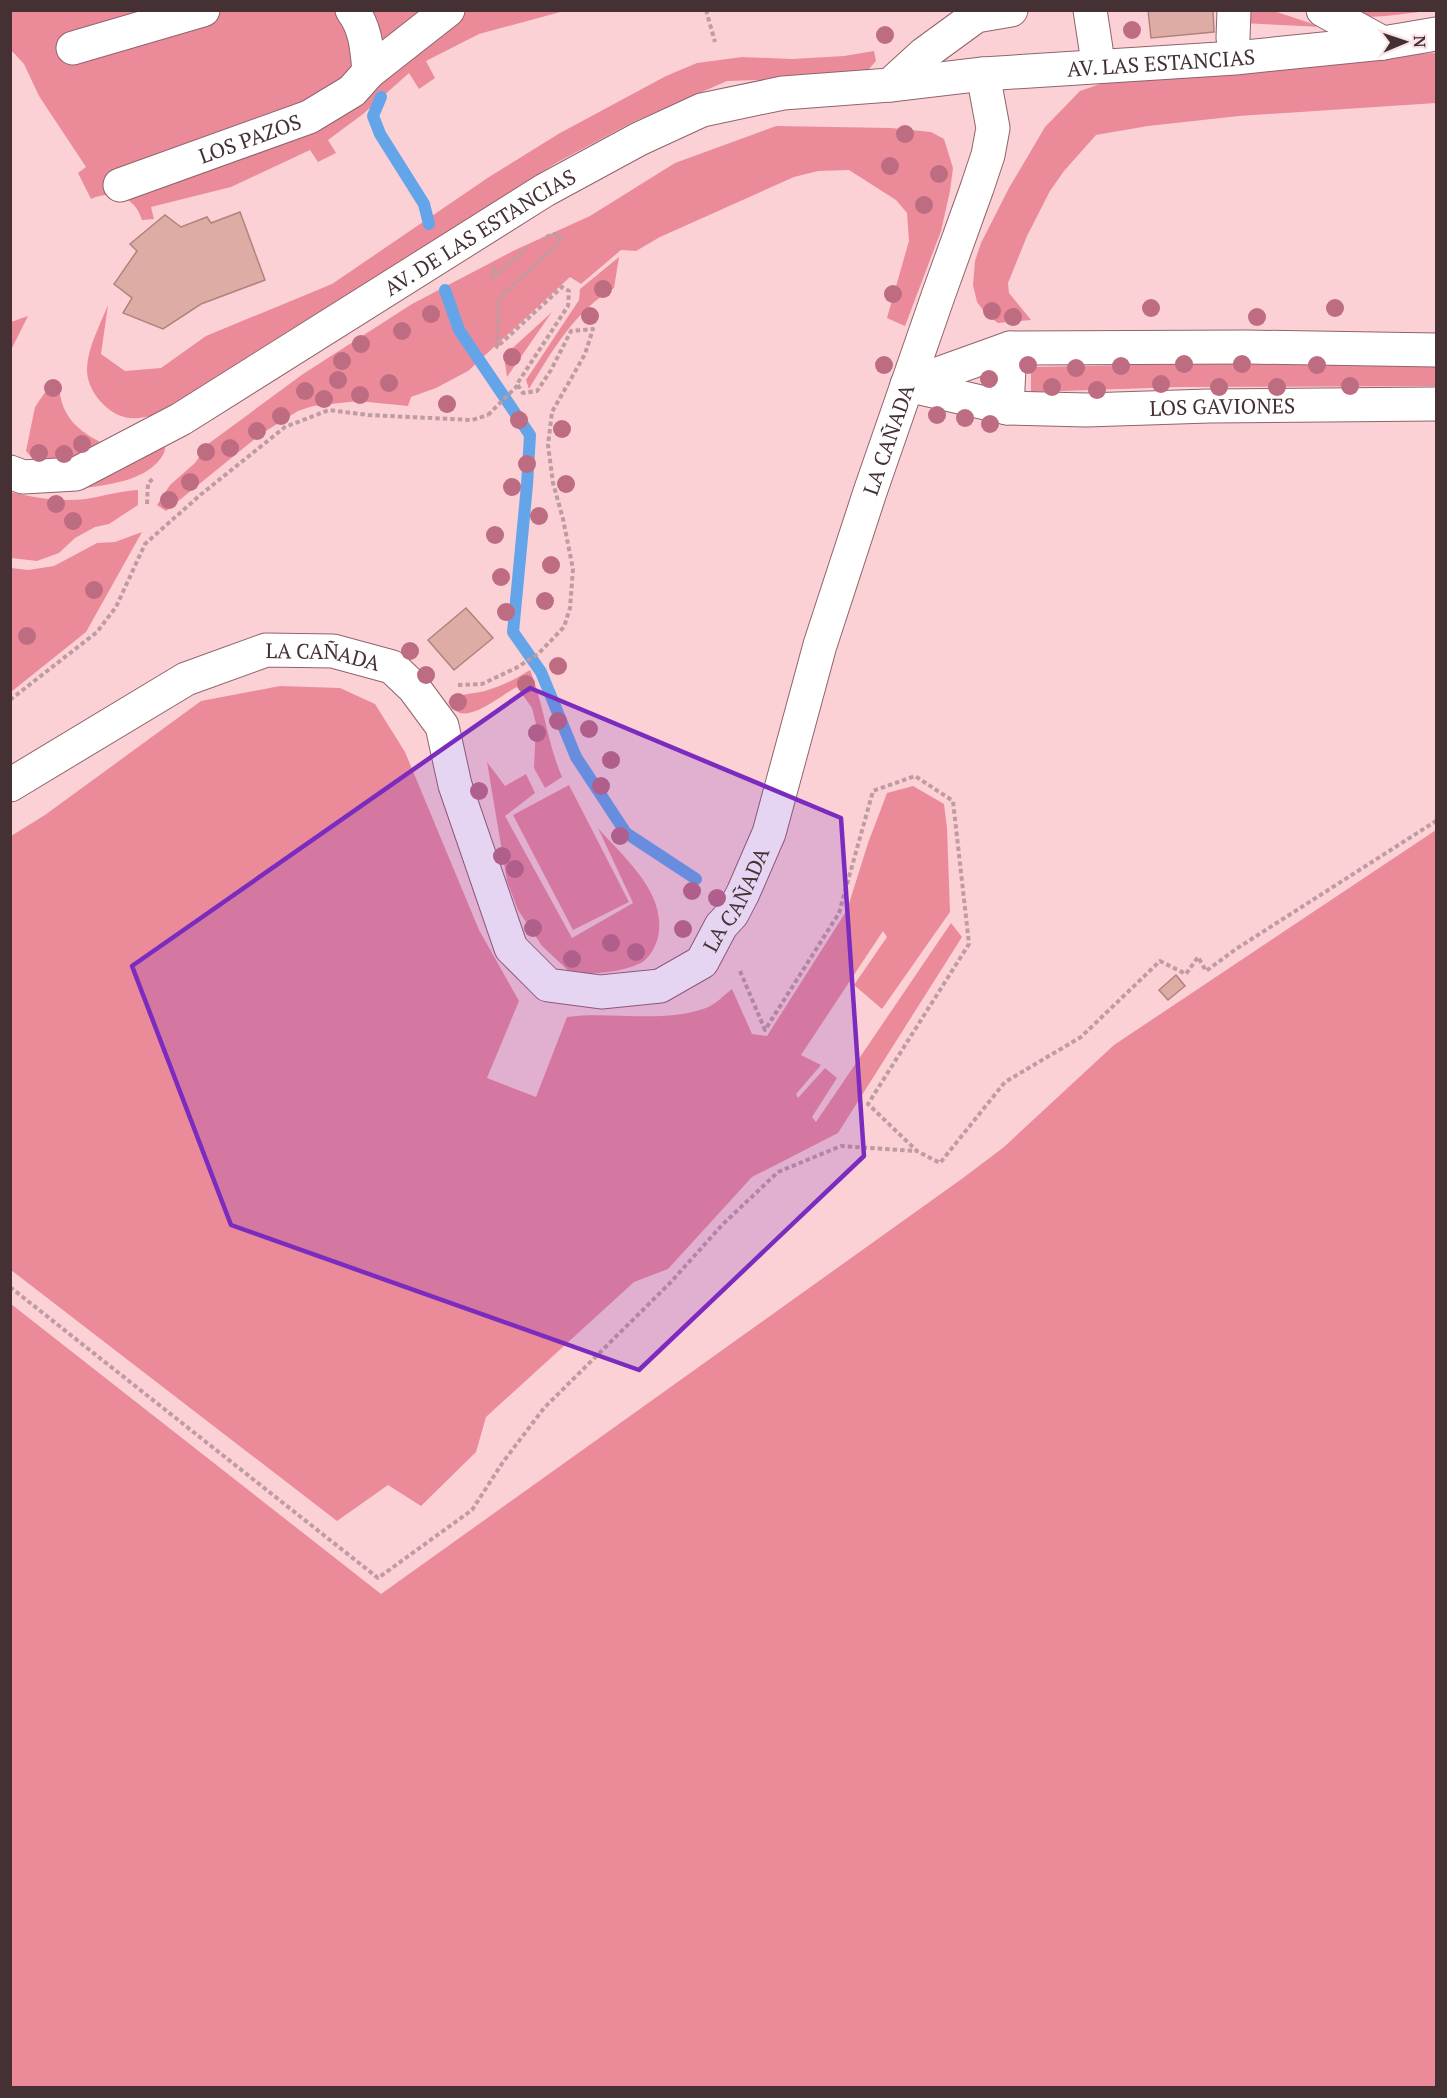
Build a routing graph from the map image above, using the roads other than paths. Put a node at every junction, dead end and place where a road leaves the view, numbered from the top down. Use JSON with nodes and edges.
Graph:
{"nodes":[{"id":1,"x":203,"y":10,"type":"edge"},
{"id":2,"x":352,"y":10,"type":"edge"},
{"id":3,"x":448,"y":10,"type":"edge"},
{"id":4,"x":1011,"y":10,"type":"edge"},
{"id":5,"x":1090,"y":10,"type":"edge"},
{"id":6,"x":1323,"y":10,"type":"edge"},
{"id":7,"x":1234,"y":24,"type":"edge"},
{"id":8,"x":1437,"y":34,"type":"edge"},
{"id":9,"x":1383,"y":43,"type":"junction"},
{"id":10,"x":73,"y":48,"type":"dead end"},
{"id":11,"x":1096,"y":49,"type":"junction"},
{"id":12,"x":369,"y":72,"type":"junction"},
{"id":13,"x":983,"y":74,"type":"junction"},
{"id":14,"x":890,"y":85,"type":"junction"},
{"id":15,"x":120,"y":184,"type":"dead end"},
{"id":16,"x":1010,"y":348,"type":"junction"},
{"id":17,"x":1437,"y":350,"type":"edge"},
{"id":18,"x":907,"y":385,"type":"junction"},
{"id":19,"x":1437,"y":404,"type":"edge"},
{"id":20,"x":1007,"y":408,"type":"junction"},
{"id":21,"x":10,"y":472,"type":"edge"},
{"id":22,"x":10,"y":785,"type":"edge"}],
"edges":[{"from":1,"to":10,"type":"street"},
{"from":2,"to":12,"type":"street"},
{"from":3,"to":12,"type":"street","name":"LOS PAZOS"},
{"from":4,"to":14,"type":"street"},
{"from":5,"to":11,"type":"street","name":"AV. LAS ESTANCIAS"},
{"from":6,"to":9,"type":"street"},
{"from":7,"to":9,"type":"street","name":"AV. LAS ESTANCIAS"},
{"from":7,"to":11,"type":"street","name":"AV. LAS ESTANCIAS"},
{"from":8,"to":9,"type":"street"},
{"from":9,"to":13,"type":"street","name":"AV. LAS ESTANCIAS"},
{"from":11,"to":13,"type":"street","name":"AV. LAS ESTANCIAS"},
{"from":12,"to":15,"type":"street","name":"LOS PAZOS"},
{"from":13,"to":14,"type":"street","name":"AV. DE LAS ESTANCIAS"},
{"from":13,"to":18,"type":"street","name":"LA CAÑADA"},
{"from":14,"to":21,"type":"street","name":"AV. DE LAS ESTANCIAS"},
{"from":16,"to":17,"type":"street"},
{"from":16,"to":18,"type":"street"},
{"from":16,"to":20,"type":"street"},
{"from":18,"to":20,"type":"street","name":"LOS GAVIONES"},
{"from":18,"to":22,"type":"street","name":"LA CAÑADA"},
{"from":19,"to":20,"type":"street","name":"LOS GAVIONES"}]}
